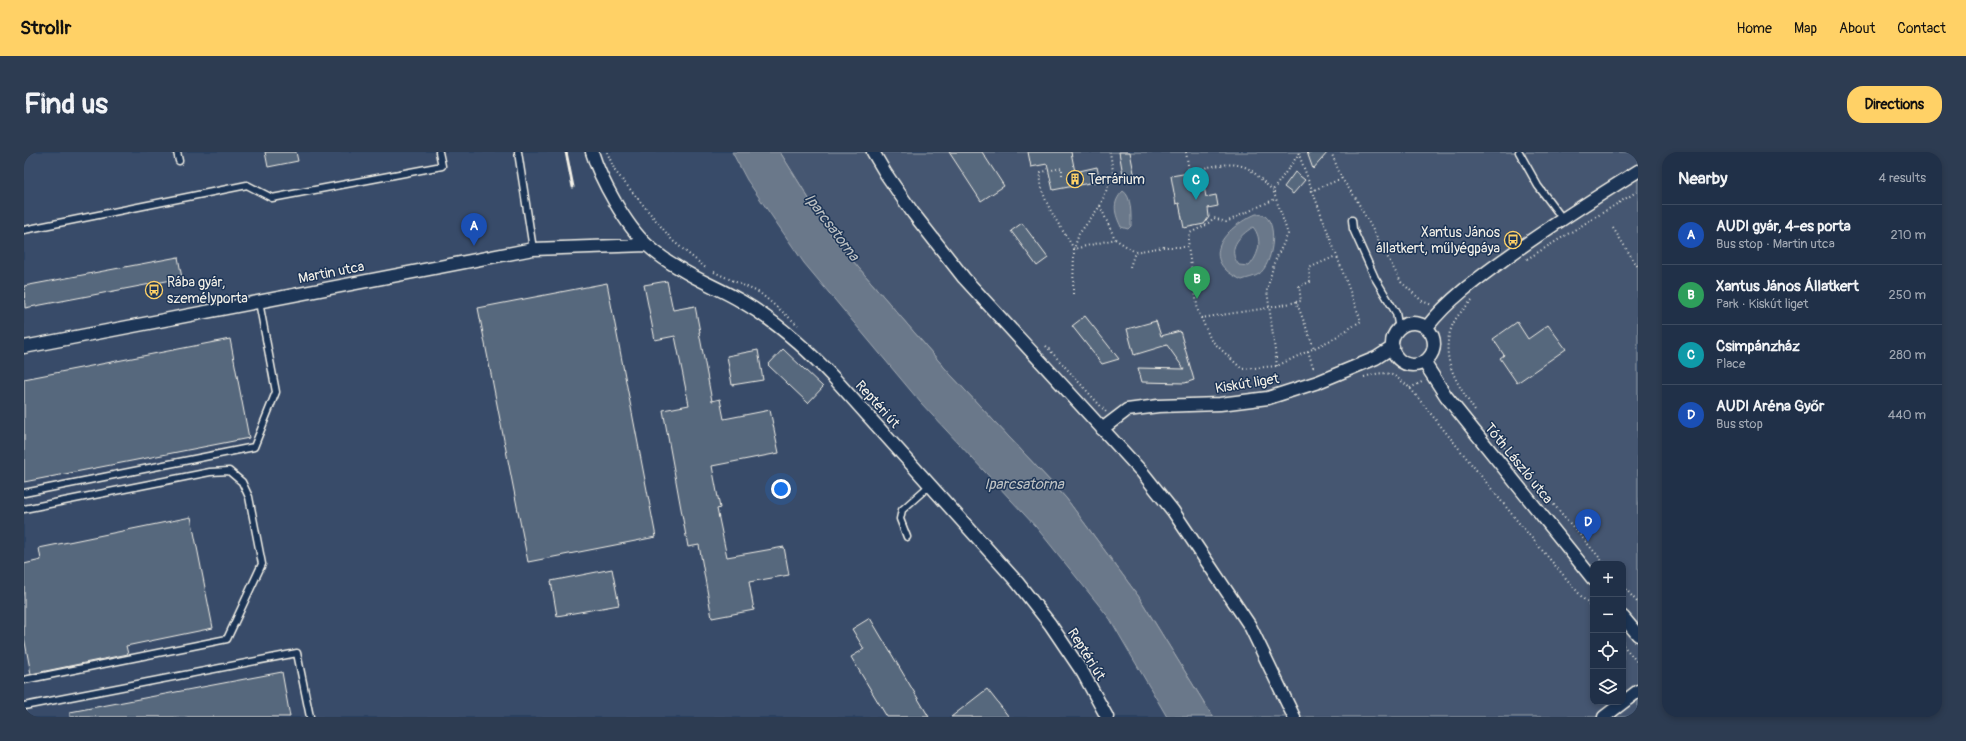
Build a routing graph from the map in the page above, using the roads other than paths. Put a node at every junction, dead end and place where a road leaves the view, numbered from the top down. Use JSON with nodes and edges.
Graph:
{"nodes":[{"id":1,"x":177,"y":152,"type":"edge"},
{"id":2,"x":439,"y":152,"type":"edge"},
{"id":3,"x":518,"y":152,"type":"edge"},
{"id":4,"x":592,"y":152,"type":"edge"},
{"id":5,"x":873,"y":152,"type":"edge"},
{"id":6,"x":1519,"y":152,"type":"edge"},
{"id":7,"x":179,"y":161,"type":"dead end"},
{"id":8,"x":1638,"y":171,"type":"edge"},
{"id":9,"x":1562,"y":218,"type":"junction"},
{"id":10,"x":1352,"y":220,"type":"dead end"},
{"id":11,"x":24,"y":230,"type":"edge"},
{"id":12,"x":647,"y":245,"type":"junction"},
{"id":13,"x":533,"y":248,"type":"junction"},
{"id":14,"x":259,"y":302,"type":"junction"},
{"id":15,"x":1427,"y":327,"type":"junction"},
{"id":16,"x":1399,"y":329,"type":"junction"},
{"id":17,"x":24,"y":347,"type":"edge"},
{"id":18,"x":1393,"y":347,"type":"junction"},
{"id":19,"x":1424,"y":362,"type":"junction"},
{"id":20,"x":1102,"y":429,"type":"junction"},
{"id":21,"x":930,"y":485,"type":"junction"},
{"id":22,"x":24,"y":493,"type":"edge"},
{"id":23,"x":24,"y":509,"type":"edge"},
{"id":24,"x":907,"y":536,"type":"dead end"},
{"id":25,"x":1590,"y":576,"type":"edge"},
{"id":26,"x":1626,"y":621,"type":"edge"},
{"id":27,"x":1638,"y":635,"type":"edge"},
{"id":28,"x":24,"y":680,"type":"edge"},
{"id":29,"x":1638,"y":691,"type":"edge"},
{"id":30,"x":24,"y":706,"type":"edge"},
{"id":31,"x":310,"y":717,"type":"edge"},
{"id":32,"x":1107,"y":717,"type":"edge"},
{"id":33,"x":1294,"y":717,"type":"edge"},
{"id":34,"x":1604,"y":717,"type":"edge"}],
"edges":[{"from":1,"to":7,"type":"lane"},
{"from":2,"to":11,"type":"lane"},
{"from":3,"to":13,"type":"lane"},
{"from":4,"to":12,"type":"street","name":"Reptéri út"},
{"from":5,"to":20,"type":"street"},
{"from":6,"to":9,"type":"lane"},
{"from":8,"to":9,"type":"street"},
{"from":9,"to":15,"type":"street"},
{"from":10,"to":16,"type":"lane"},
{"from":12,"to":13,"type":"street","name":"Martin utca"},
{"from":12,"to":21,"type":"street","name":"Reptéri út"},
{"from":13,"to":14,"type":"street","name":"Martin utca"},
{"from":14,"to":17,"type":"street","name":"Martin utca"},
{"from":14,"to":22,"type":"lane"},
{"from":15,"to":16,"type":"street"},
{"from":15,"to":19,"type":"street"},
{"from":16,"to":18,"type":"street"},
{"from":18,"to":19,"type":"street"},
{"from":18,"to":20,"type":"street","name":"Kiskút liget"},
{"from":19,"to":25,"type":"street","name":"Tóth László utca"},
{"from":20,"to":33,"type":"street"},
{"from":21,"to":24,"type":"lane"},
{"from":21,"to":32,"type":"street","name":"Reptéri út"},
{"from":23,"to":28,"type":"lane"},
{"from":26,"to":27,"type":"street"},
{"from":29,"to":34,"type":"street"},
{"from":30,"to":31,"type":"lane"}]}
